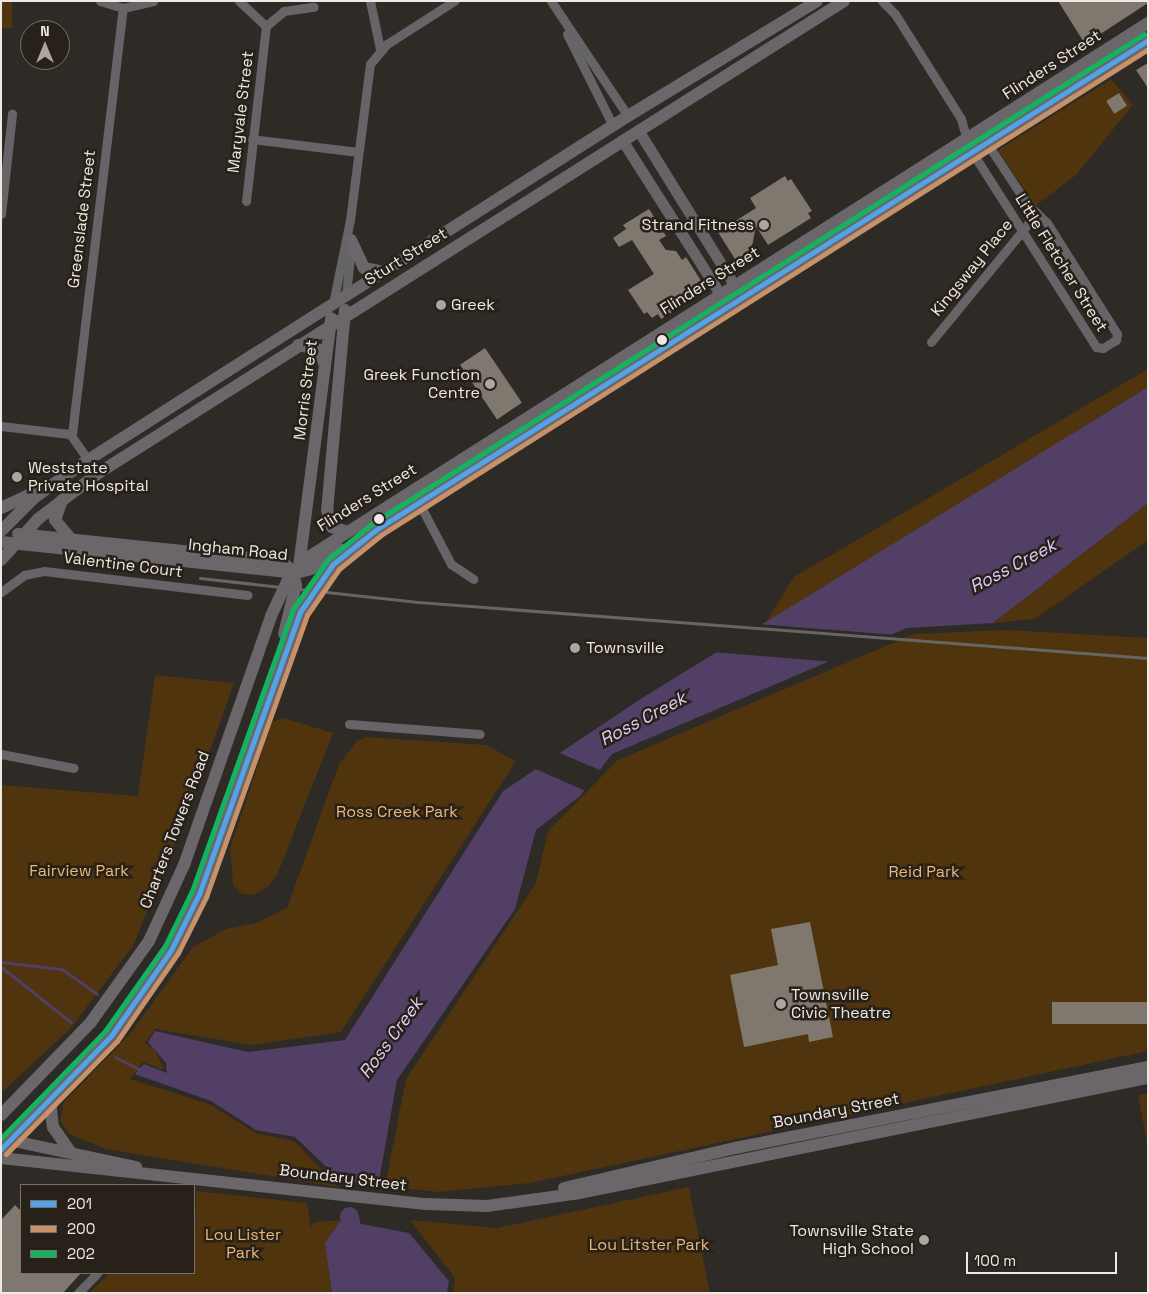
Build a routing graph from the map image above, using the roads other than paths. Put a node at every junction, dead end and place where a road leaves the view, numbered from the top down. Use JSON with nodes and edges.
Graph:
{"nodes":[{"id":1,"x":100,"y":1,"type":"edge"},
{"id":2,"x":153,"y":1,"type":"edge"},
{"id":3,"x":239,"y":1,"type":"edge"},
{"id":4,"x":370,"y":1,"type":"edge"},
{"id":5,"x":454,"y":1,"type":"edge"},
{"id":6,"x":550,"y":1,"type":"edge"},
{"id":7,"x":817,"y":1,"type":"edge"},
{"id":8,"x":844,"y":1,"type":"edge"},
{"id":9,"x":882,"y":1,"type":"edge"},
{"id":10,"x":891,"y":1,"type":"edge"},
{"id":11,"x":314,"y":7,"type":"dead end"},
{"id":12,"x":123,"y":8,"type":"junction"},
{"id":13,"x":799,"y":12,"type":"junction"},
{"id":14,"x":895,"y":14,"type":"junction"},
{"id":15,"x":560,"y":15,"type":"junction"},
{"id":16,"x":1148,"y":23,"type":"edge"},
{"id":17,"x":806,"y":24,"type":"junction"},
{"id":18,"x":266,"y":26,"type":"junction"},
{"id":19,"x":1148,"y":40,"type":"edge"},
{"id":20,"x":380,"y":49,"type":"junction"},
{"id":21,"x":608,"y":87,"type":"junction"},
{"id":22,"x":597,"y":96,"type":"junction"},
{"id":23,"x":12,"y":114,"type":"dead end"},
{"id":24,"x":628,"y":116,"type":"junction"},
{"id":25,"x":613,"y":126,"type":"junction"},
{"id":26,"x":638,"y":130,"type":"junction"},
{"id":27,"x":252,"y":139,"type":"junction"},
{"id":28,"x":977,"y":139,"type":"junction"},
{"id":29,"x":622,"y":140,"type":"junction"},
{"id":30,"x":358,"y":152,"type":"junction"},
{"id":31,"x":972,"y":152,"type":"junction"},
{"id":32,"x":656,"y":158,"type":"junction"},
{"id":33,"x":640,"y":168,"type":"junction"},
{"id":34,"x":246,"y":202,"type":"dead end"},
{"id":35,"x":1037,"y":213,"type":"junction"},
{"id":36,"x":1,"y":214,"type":"edge"},
{"id":37,"x":350,"y":220,"type":"junction"},
{"id":38,"x":1022,"y":230,"type":"junction"},
{"id":39,"x":351,"y":240,"type":"junction"},
{"id":40,"x":384,"y":272,"type":"junction"},
{"id":41,"x":734,"y":285,"type":"junction"},
{"id":42,"x":720,"y":294,"type":"junction"},
{"id":43,"x":346,"y":296,"type":"junction"},
{"id":44,"x":742,"y":298,"type":"junction"},
{"id":45,"x":333,"y":304,"type":"junction"},
{"id":46,"x":728,"y":307,"type":"junction"},
{"id":47,"x":345,"y":314,"type":"junction"},
{"id":48,"x":330,"y":324,"type":"junction"},
{"id":49,"x":931,"y":342,"type":"dead end"},
{"id":50,"x":298,"y":345,"type":"junction"},
{"id":51,"x":326,"y":368,"type":"junction"},
{"id":52,"x":1,"y":426,"type":"edge"},
{"id":53,"x":72,"y":434,"type":"junction"},
{"id":54,"x":88,"y":460,"type":"junction"},
{"id":55,"x":97,"y":474,"type":"junction"},
{"id":56,"x":55,"y":482,"type":"junction"},
{"id":57,"x":63,"y":498,"type":"junction"},
{"id":58,"x":419,"y":503,"type":"junction"},
{"id":59,"x":1,"y":508,"type":"edge"},
{"id":60,"x":377,"y":529,"type":"junction"},
{"id":61,"x":345,"y":531,"type":"junction"},
{"id":62,"x":1,"y":532,"type":"edge"},
{"id":63,"x":71,"y":539,"type":"junction"},
{"id":64,"x":12,"y":540,"type":"edge"},
{"id":65,"x":1,"y":560,"type":"edge"},
{"id":66,"x":252,"y":567,"type":"junction"},
{"id":67,"x":296,"y":569,"type":"junction"},
{"id":68,"x":473,"y":579,"type":"dead end"},
{"id":69,"x":1,"y":592,"type":"edge"},
{"id":70,"x":248,"y":595,"type":"dead end"},
{"id":71,"x":278,"y":599,"type":"junction"},
{"id":72,"x":271,"y":685,"type":"junction"},
{"id":73,"x":349,"y":724,"type":"dead end"},
{"id":74,"x":480,"y":734,"type":"dead end"},
{"id":75,"x":1,"y":754,"type":"edge"},
{"id":76,"x":74,"y":768,"type":"dead end"},
{"id":77,"x":1148,"y":1066,"type":"edge"},
{"id":78,"x":1148,"y":1078,"type":"edge"},
{"id":79,"x":50,"y":1100,"type":"junction"},
{"id":80,"x":1,"y":1115,"type":"edge"},
{"id":81,"x":4,"y":1143,"type":"edge"},
{"id":82,"x":69,"y":1150,"type":"junction"},
{"id":83,"x":1,"y":1158,"type":"edge"},
{"id":84,"x":148,"y":1171,"type":"junction"},
{"id":85,"x":178,"y":1180,"type":"edge"},
{"id":86,"x":534,"y":1199,"type":"junction"},
{"id":87,"x":96,"y":1274,"type":"edge"},
{"id":88,"x":78,"y":1293,"type":"edge"}],
"edges":[{"from":1,"to":12,"type":"street"},
{"from":2,"to":12,"type":"street"},
{"from":3,"to":18,"type":"street"},
{"from":4,"to":20,"type":"street"},
{"from":5,"to":20,"type":"street"},
{"from":6,"to":15,"type":"street"},
{"from":7,"to":13,"type":"main road","name":"Sturt Street"},
{"from":8,"to":17,"type":"main road","name":"Sturt Street"},
{"from":9,"to":14,"type":"street"},
{"from":10,"to":14,"type":"street"},
{"from":11,"to":18,"type":"street"},
{"from":12,"to":53,"type":"street","name":"Greenslade Street"},
{"from":13,"to":17,"type":"main road"},
{"from":13,"to":24,"type":"main road","name":"Sturt Street"},
{"from":14,"to":28,"type":"street","name":"Little Fletcher Street"},
{"from":15,"to":21,"type":"street"},
{"from":15,"to":22,"type":"street"},
{"from":16,"to":28,"type":"main road","name":"Flinders Street"},
{"from":17,"to":26,"type":"main road","name":"Sturt Street"},
{"from":18,"to":27,"type":"street","name":"Maryvale Street"},
{"from":19,"to":28,"type":"main road","name":"Flinders Street"},
{"from":20,"to":30,"type":"street","name":"Morris Street"},
{"from":21,"to":22,"type":"street"},
{"from":21,"to":24,"type":"street"},
{"from":22,"to":25,"type":"street"},
{"from":23,"to":36,"type":"street"},
{"from":24,"to":25,"type":"main road","name":"Sturt Street"},
{"from":24,"to":26,"type":"main road"},
{"from":25,"to":29,"type":"main road"},
{"from":25,"to":40,"type":"main road","name":"Sturt Street"},
{"from":26,"to":29,"type":"main road","name":"Sturt Street"},
{"from":26,"to":32,"type":"street"},
{"from":27,"to":30,"type":"street"},
{"from":27,"to":34,"type":"street","name":"Maryvale Street"},
{"from":28,"to":31,"type":"main road","name":"Flinders Street"},
{"from":28,"to":35,"type":"street","name":"Little Fletcher Street"},
{"from":28,"to":41,"type":"main road","name":"Flinders Street"},
{"from":29,"to":33,"type":"street"},
{"from":29,"to":47,"type":"main road","name":"Sturt Street"},
{"from":30,"to":37,"type":"street","name":"Morris Street"},
{"from":31,"to":38,"type":"street","name":"Little Fletcher Street"},
{"from":31,"to":44,"type":"main road","name":"Flinders Street"},
{"from":32,"to":33,"type":"street"},
{"from":32,"to":41,"type":"street"},
{"from":33,"to":42,"type":"street"},
{"from":35,"to":38,"type":"street","name":"Kingsway Place"},
{"from":35,"to":38,"type":"street","name":"Little Fletcher Street"},
{"from":37,"to":39,"type":"street","name":"Morris Street"},
{"from":37,"to":45,"type":"street","name":"Morris Street"},
{"from":38,"to":49,"type":"street","name":"Kingsway Place"},
{"from":39,"to":40,"type":"main road"},
{"from":39,"to":43,"type":"street","name":"Morris Street"},
{"from":40,"to":43,"type":"main road","name":"Sturt Street"},
{"from":41,"to":42,"type":"main road","name":"Flinders Street"},
{"from":41,"to":44,"type":"main road"},
{"from":42,"to":46,"type":"main road"},
{"from":42,"to":61,"type":"main road","name":"Flinders Street"},
{"from":43,"to":45,"type":"main road","name":"Sturt Street"},
{"from":43,"to":47,"type":"main road","name":"Morris Street"},
{"from":44,"to":46,"type":"main road","name":"Flinders Street"},
{"from":45,"to":48,"type":"main road","name":"Morris Street"},
{"from":45,"to":54,"type":"main road","name":"Sturt Street"},
{"from":46,"to":58,"type":"main road","name":"Flinders Street"},
{"from":47,"to":48,"type":"main road","name":"Sturt Street"},
{"from":47,"to":61,"type":"main road","name":"Morris Street"},
{"from":48,"to":50,"type":"main road","name":"Sturt Street"},
{"from":48,"to":51,"type":"main road","name":"Morris Street"},
{"from":50,"to":51,"type":"main road"},
{"from":50,"to":55,"type":"main road","name":"Sturt Street"},
{"from":51,"to":67,"type":"main road","name":"Morris Street"},
{"from":52,"to":53,"type":"street"},
{"from":53,"to":54,"type":"street"},
{"from":54,"to":55,"type":"main road"},
{"from":54,"to":56,"type":"main road","name":"Sturt Street"},
{"from":55,"to":57,"type":"main road","name":"Sturt Street"},
{"from":56,"to":59,"type":"main road"},
{"from":56,"to":62,"type":"main road","name":"Sturt Street"},
{"from":57,"to":63,"type":"main road"},
{"from":57,"to":64,"type":"main road","name":"Sturt Street"},
{"from":58,"to":60,"type":"main road","name":"Flinders Street"},
{"from":58,"to":68,"type":"street"},
{"from":60,"to":67,"type":"main road"},
{"from":60,"to":72,"type":"main road","name":"Flinders Street"},
{"from":61,"to":67,"type":"main road","name":"Flinders Street"},
{"from":62,"to":64,"type":"main road","name":"Ingham Road"},
{"from":63,"to":64,"type":"main road","name":"Ingham Road"},
{"from":63,"to":67,"type":"main road","name":"Ingham Road"},
{"from":64,"to":65,"type":"main road","name":"Sturt Street"},
{"from":64,"to":66,"type":"main road","name":"Ingham Road"},
{"from":66,"to":67,"type":"main road","name":"Ingham Road"},
{"from":66,"to":71,"type":"main road"},
{"from":67,"to":71,"type":"main road","name":"Charters Towers Road"},
{"from":67,"to":72,"type":"main road"},
{"from":69,"to":70,"type":"street","name":"Valentine Court"},
{"from":71,"to":80,"type":"main road","name":"Charters Towers Road"},
{"from":72,"to":79,"type":"main road"},
{"from":73,"to":74,"type":"street"},
{"from":75,"to":76,"type":"street"},
{"from":77,"to":86,"type":"main road","name":"Boundary Street"},
{"from":78,"to":86,"type":"main road","name":"Boundary Street"},
{"from":79,"to":81,"type":"main road"},
{"from":79,"to":82,"type":"main road"},
{"from":81,"to":82,"type":"main road","name":"Boundary Street"},
{"from":82,"to":84,"type":"main road","name":"Boundary Street"},
{"from":83,"to":84,"type":"main road","name":"Boundary Street"},
{"from":84,"to":85,"type":"main road","name":"Boundary Street"},
{"from":85,"to":86,"type":"main road","name":"Boundary Street"},
{"from":87,"to":88,"type":"street"}]}
